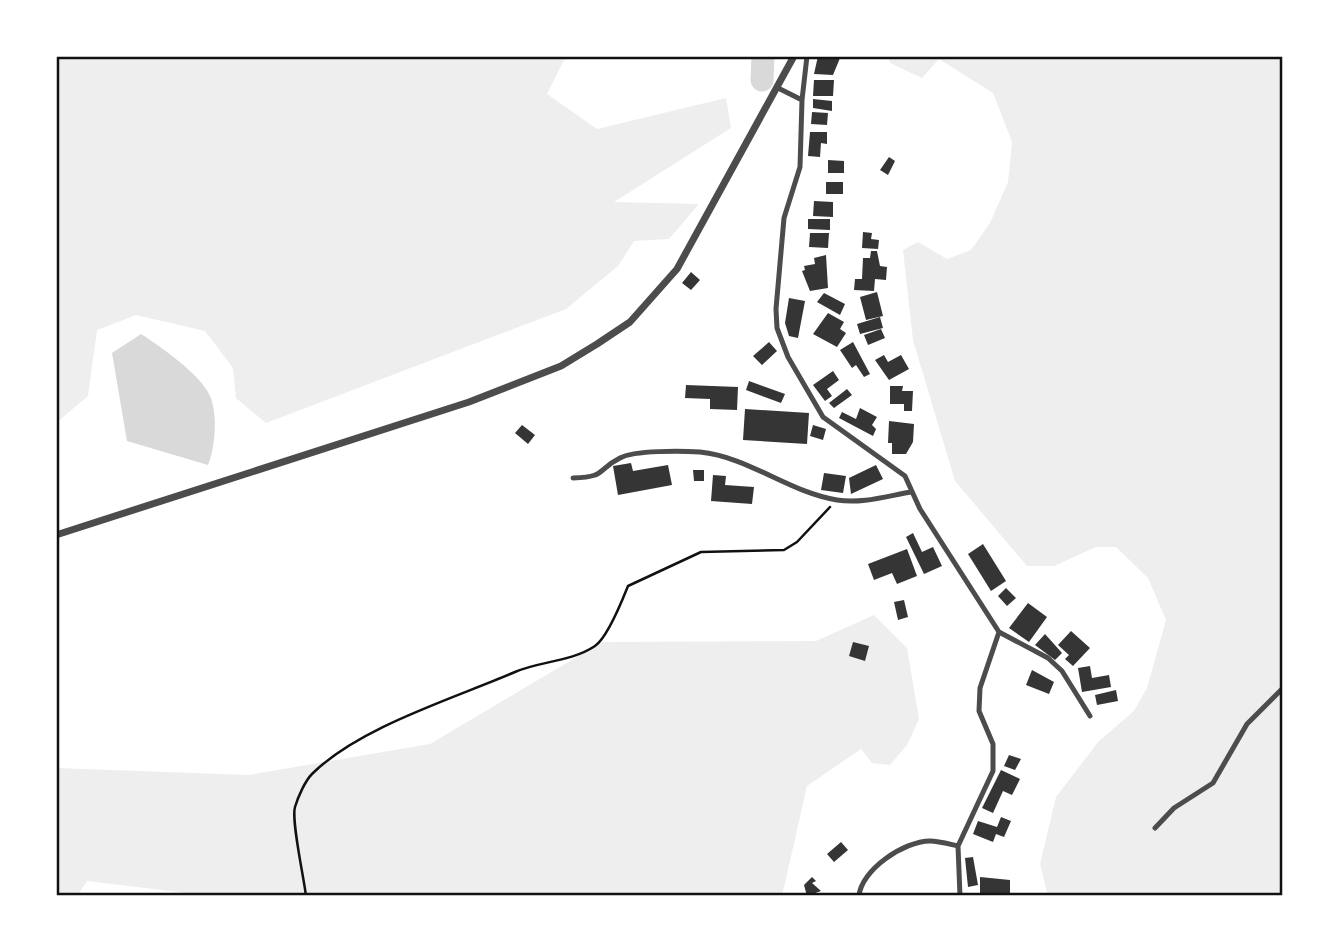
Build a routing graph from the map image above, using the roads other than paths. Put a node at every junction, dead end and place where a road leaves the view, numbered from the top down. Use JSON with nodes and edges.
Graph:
{"nodes":[{"id":1,"x":794,"y":56,"type":"edge"},
{"id":2,"x":807,"y":56,"type":"edge"},
{"id":3,"x":778,"y":89,"type":"junction"},
{"id":4,"x":802,"y":100,"type":"junction"},
{"id":5,"x":573,"y":478,"type":"dead end"},
{"id":6,"x":911,"y":492,"type":"junction"},
{"id":7,"x":56,"y":535,"type":"edge"},
{"id":8,"x":999,"y":632,"type":"junction"},
{"id":9,"x":1283,"y":688,"type":"edge"},
{"id":10,"x":1090,"y":716,"type":"dead end"},
{"id":11,"x":1155,"y":828,"type":"dead end"},
{"id":12,"x":958,"y":846,"type":"junction"},
{"id":13,"x":859,"y":896,"type":"edge"},
{"id":14,"x":960,"y":896,"type":"edge"}],
"edges":[{"from":1,"to":3,"type":"street"},
{"from":2,"to":4,"type":"street"},
{"from":3,"to":4,"type":"street"},
{"from":3,"to":7,"type":"street"},
{"from":4,"to":6,"type":"street"},
{"from":5,"to":6,"type":"street"},
{"from":6,"to":8,"type":"street"},
{"from":8,"to":10,"type":"street"},
{"from":8,"to":12,"type":"street"},
{"from":9,"to":11,"type":"street"},
{"from":12,"to":13,"type":"street"},
{"from":12,"to":14,"type":"street"}]}
